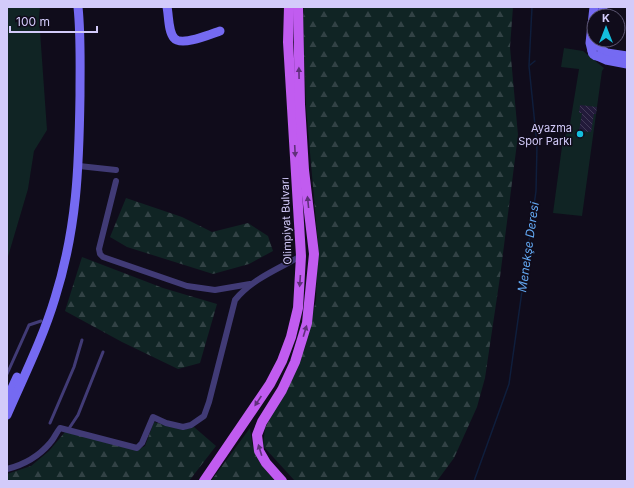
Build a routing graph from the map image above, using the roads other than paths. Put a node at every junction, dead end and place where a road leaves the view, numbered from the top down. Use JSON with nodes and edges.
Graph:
{"nodes":[{"id":1,"x":72,"y":7,"type":"edge"},
{"id":2,"x":78,"y":7,"type":"edge"},
{"id":3,"x":168,"y":7,"type":"edge"},
{"id":4,"x":282,"y":7,"type":"edge"},
{"id":5,"x":289,"y":7,"type":"edge"},
{"id":6,"x":298,"y":7,"type":"edge"},
{"id":7,"x":594,"y":7,"type":"edge"},
{"id":8,"x":220,"y":30,"type":"dead end"},
{"id":9,"x":288,"y":42,"type":"junction"},
{"id":10,"x":598,"y":49,"type":"edge"},
{"id":11,"x":627,"y":56,"type":"edge"},
{"id":12,"x":627,"y":64,"type":"edge"},
{"id":13,"x":79,"y":166,"type":"junction"},
{"id":14,"x":116,"y":170,"type":"dead end"},
{"id":15,"x":116,"y":181,"type":"dead end"},
{"id":16,"x":301,"y":256,"type":"junction"},
{"id":17,"x":252,"y":283,"type":"junction"},
{"id":18,"x":41,"y":321,"type":"junction"},
{"id":19,"x":82,"y":340,"type":"dead end"},
{"id":20,"x":103,"y":352,"type":"dead end"},
{"id":21,"x":7,"y":374,"type":"edge"},
{"id":22,"x":7,"y":399,"type":"edge"},
{"id":23,"x":7,"y":415,"type":"edge"},
{"id":24,"x":50,"y":423,"type":"dead end"},
{"id":25,"x":68,"y":430,"type":"junction"},
{"id":26,"x":7,"y":469,"type":"edge"},
{"id":27,"x":204,"y":481,"type":"edge"},
{"id":28,"x":282,"y":481,"type":"edge"}],
"edges":[{"from":1,"to":18,"type":"street"},
{"from":2,"to":13,"type":"street"},
{"from":3,"to":8,"type":"street"},
{"from":4,"to":9,"type":"main road"},
{"from":5,"to":9,"type":"main road","name":"Olimpiyat Bulvarı"},
{"from":28,"to":6,"type":"main road","name":"Olimpiyat Bulvarı","one_way":true},
{"from":7,"to":10,"type":"street"},
{"from":9,"to":16,"type":"main road","name":"Olimpiyat Bulvarı","one_way":true},
{"from":10,"to":11,"type":"street"},
{"from":10,"to":12,"type":"street"},
{"from":13,"to":14,"type":"street"},
{"from":13,"to":23,"type":"street"},
{"from":15,"to":17,"type":"street"},
{"from":16,"to":17,"type":"street"},
{"from":16,"to":27,"type":"main road","name":"Olimpiyat Bulvarı","one_way":true},
{"from":17,"to":25,"type":"street"},
{"from":18,"to":21,"type":"lane"},
{"from":18,"to":22,"type":"street"},
{"from":19,"to":24,"type":"lane"},
{"from":20,"to":25,"type":"lane"},
{"from":25,"to":26,"type":"street"}]}
